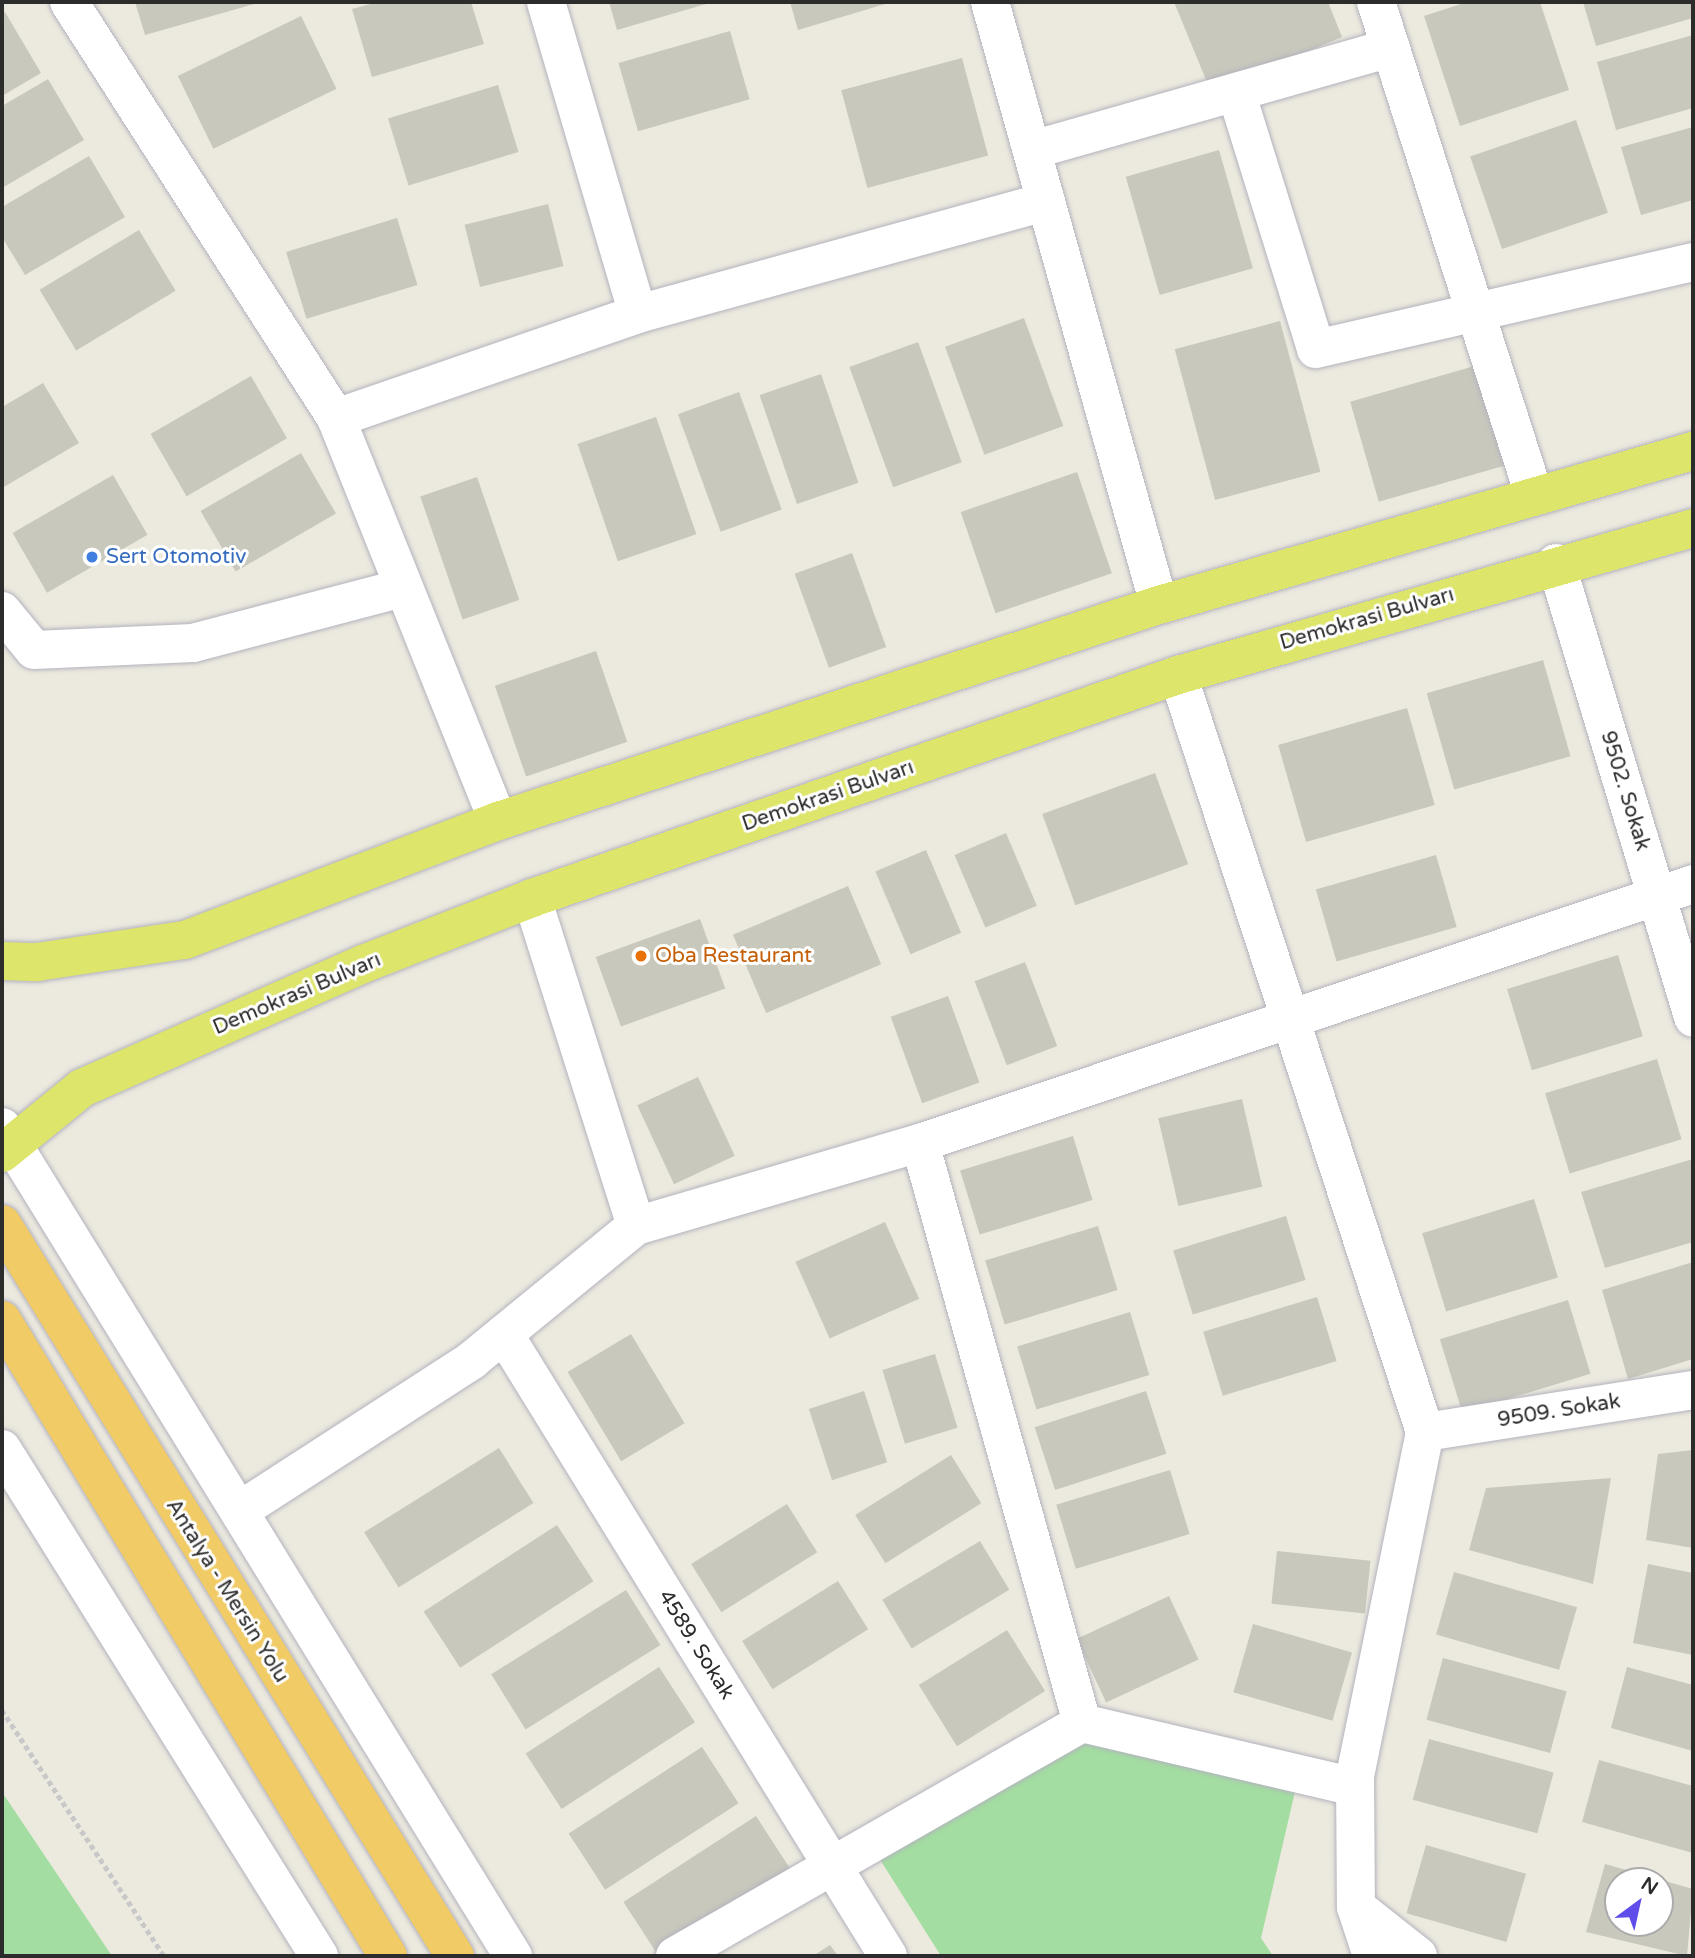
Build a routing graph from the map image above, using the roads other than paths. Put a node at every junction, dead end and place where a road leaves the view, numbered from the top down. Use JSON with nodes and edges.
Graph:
{"nodes":[{"id":1,"x":69,"y":2,"type":"edge"},
{"id":2,"x":546,"y":2,"type":"edge"},
{"id":3,"x":990,"y":2,"type":"edge"},
{"id":4,"x":1376,"y":2,"type":"edge"},
{"id":5,"x":1391,"y":48,"type":"junction"},
{"id":6,"x":1236,"y":92,"type":"junction"},
{"id":7,"x":1032,"y":150,"type":"junction"},
{"id":8,"x":1046,"y":202,"type":"junction"},
{"id":9,"x":1693,"y":262,"type":"edge"},
{"id":10,"x":638,"y":314,"type":"junction"},
{"id":11,"x":1477,"y":315,"type":"junction"},
{"id":12,"x":336,"y":418,"type":"junction"},
{"id":13,"x":1693,"y":451,"type":"edge"},
{"id":14,"x":1535,"y":495,"type":"junction"},
{"id":15,"x":1693,"y":528,"type":"edge"},
{"id":16,"x":1556,"y":564,"type":"junction"},
{"id":17,"x":402,"y":588,"type":"junction"},
{"id":18,"x":1159,"y":605,"type":"junction"},
{"id":19,"x":2,"y":611,"type":"edge"},
{"id":20,"x":1178,"y":675,"type":"junction"},
{"id":21,"x":498,"y":821,"type":"junction"},
{"id":22,"x":1693,"y":884,"type":"edge"},
{"id":23,"x":1657,"y":896,"type":"junction"},
{"id":24,"x":532,"y":898,"type":"junction"},
{"id":25,"x":19,"y":962,"type":"edge"},
{"id":26,"x":2,"y":979,"type":"edge"},
{"id":27,"x":1693,"y":1018,"type":"edge"},
{"id":28,"x":1288,"y":1021,"type":"junction"},
{"id":29,"x":6,"y":1142,"type":"edge"},
{"id":30,"x":920,"y":1143,"type":"junction"},
{"id":31,"x":2,"y":1224,"type":"edge"},
{"id":32,"x":636,"y":1226,"type":"junction"},
{"id":33,"x":2,"y":1320,"type":"edge"},
{"id":34,"x":504,"y":1334,"type":"junction"},
{"id":35,"x":1693,"y":1390,"type":"edge"},
{"id":36,"x":1425,"y":1432,"type":"junction"},
{"id":37,"x":2,"y":1449,"type":"edge"},
{"id":38,"x":239,"y":1511,"type":"junction"},
{"id":39,"x":1083,"y":1723,"type":"junction"},
{"id":40,"x":1355,"y":1787,"type":"junction"},
{"id":41,"x":832,"y":1866,"type":"junction"},
{"id":42,"x":1356,"y":1907,"type":"junction"},
{"id":43,"x":319,"y":1956,"type":"edge"},
{"id":44,"x":388,"y":1956,"type":"edge"},
{"id":45,"x":455,"y":1956,"type":"edge"},
{"id":46,"x":513,"y":1956,"type":"edge"},
{"id":47,"x":675,"y":1956,"type":"edge"},
{"id":48,"x":888,"y":1956,"type":"edge"},
{"id":49,"x":1372,"y":1956,"type":"edge"},
{"id":50,"x":1418,"y":1956,"type":"edge"}],
"edges":[{"from":1,"to":12,"type":"street"},
{"from":2,"to":10,"type":"street"},
{"from":3,"to":7,"type":"street"},
{"from":4,"to":5,"type":"street"},
{"from":5,"to":6,"type":"street"},
{"from":5,"to":11,"type":"street"},
{"from":6,"to":7,"type":"street"},
{"from":6,"to":11,"type":"street"},
{"from":7,"to":8,"type":"street"},
{"from":8,"to":10,"type":"street"},
{"from":8,"to":18,"type":"street"},
{"from":9,"to":11,"type":"street"},
{"from":10,"to":12,"type":"street"},
{"from":11,"to":14,"type":"street"},
{"from":12,"to":17,"type":"street"},
{"from":13,"to":14,"type":"main road"},
{"from":14,"to":18,"type":"main road"},
{"from":15,"to":16,"type":"main road","name":"Demokrasi Bulvarı"},
{"from":16,"to":20,"type":"main road","name":"Demokrasi Bulvarı"},
{"from":16,"to":23,"type":"street","name":"9502. Sokak"},
{"from":17,"to":19,"type":"street"},
{"from":17,"to":21,"type":"street"},
{"from":18,"to":21,"type":"main road"},
{"from":20,"to":24,"type":"main road","name":"Demokrasi Bulvarı"},
{"from":20,"to":28,"type":"street"},
{"from":21,"to":25,"type":"main road"},
{"from":22,"to":23,"type":"street"},
{"from":23,"to":27,"type":"street","name":"9502. Sokak"},
{"from":23,"to":28,"type":"street"},
{"from":24,"to":29,"type":"main road","name":"Demokrasi Bulvarı"},
{"from":24,"to":32,"type":"street"},
{"from":25,"to":26,"type":"main road"},
{"from":28,"to":30,"type":"street"},
{"from":28,"to":36,"type":"street"},
{"from":29,"to":38,"type":"street"},
{"from":30,"to":32,"type":"street"},
{"from":30,"to":39,"type":"street"},
{"from":31,"to":45,"type":"highway","name":"Antalya - Mersin Yolu"},
{"from":32,"to":34,"type":"street"},
{"from":33,"to":44,"type":"highway"},
{"from":34,"to":38,"type":"street"},
{"from":34,"to":41,"type":"street","name":"4589. Sokak"},
{"from":35,"to":36,"type":"street","name":"9509. Sokak"},
{"from":36,"to":40,"type":"street"},
{"from":37,"to":43,"type":"street"},
{"from":38,"to":46,"type":"street"},
{"from":39,"to":40,"type":"street"},
{"from":39,"to":41,"type":"street"},
{"from":40,"to":42,"type":"street"},
{"from":41,"to":47,"type":"street"},
{"from":41,"to":48,"type":"street","name":"4589. Sokak"},
{"from":42,"to":49,"type":"street"},
{"from":42,"to":50,"type":"street"}]}
